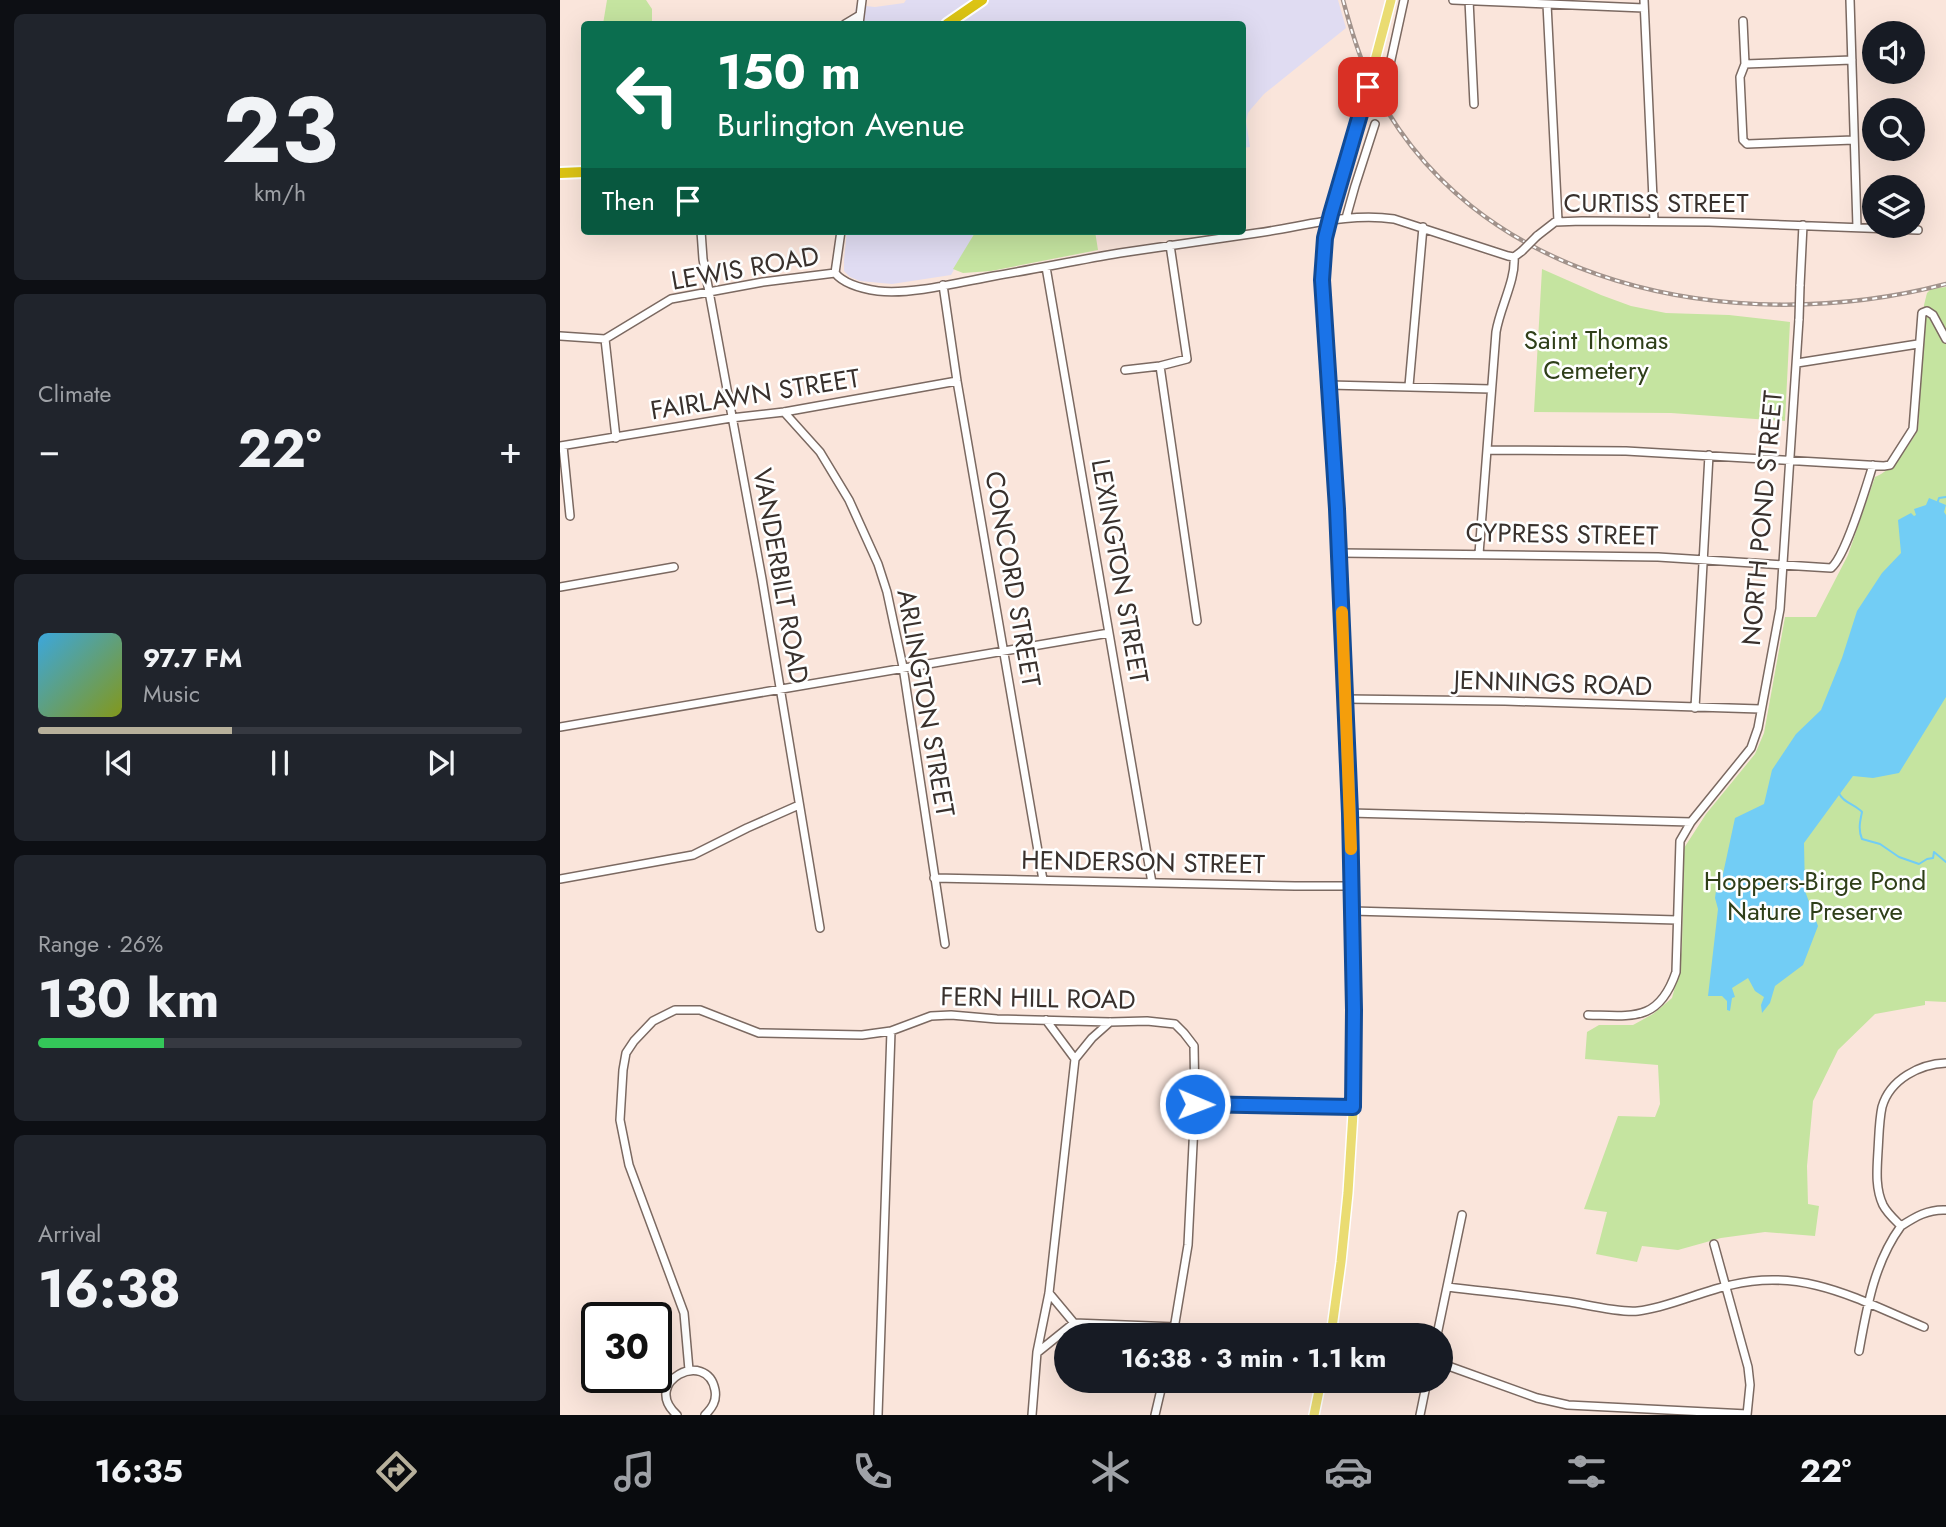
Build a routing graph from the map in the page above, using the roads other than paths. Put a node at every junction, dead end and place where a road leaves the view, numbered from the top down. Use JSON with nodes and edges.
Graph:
{"nodes":[{"id":1,"x":862,"y":0,"type":"edge"},
{"id":2,"x":982,"y":0,"type":"edge"},
{"id":3,"x":1391,"y":0,"type":"edge"},
{"id":4,"x":1404,"y":0,"type":"edge"},
{"id":5,"x":1453,"y":0,"type":"edge"},
{"id":6,"x":1469,"y":0,"type":"edge"},
{"id":7,"x":1850,"y":0,"type":"edge"},
{"id":8,"x":1547,"y":4,"type":"junction"},
{"id":9,"x":1644,"y":4,"type":"edge"},
{"id":10,"x":860,"y":15,"type":"junction"},
{"id":11,"x":850,"y":21,"type":"edge"},
{"id":12,"x":859,"y":21,"type":"edge"},
{"id":13,"x":951,"y":21,"type":"edge"},
{"id":14,"x":1744,"y":21,"type":"dead end"},
{"id":15,"x":1852,"y":60,"type":"junction"},
{"id":16,"x":1745,"y":64,"type":"junction"},
{"id":17,"x":1387,"y":78,"type":"dead end"},
{"id":18,"x":1474,"y":104,"type":"dead end"},
{"id":19,"x":1375,"y":124,"type":"dead end"},
{"id":20,"x":1854,"y":140,"type":"junction"},
{"id":21,"x":581,"y":172,"type":"edge"},
{"id":22,"x":560,"y":173,"type":"edge"},
{"id":23,"x":1346,"y":218,"type":"junction"},
{"id":24,"x":1329,"y":220,"type":"junction"},
{"id":25,"x":1654,"y":221,"type":"junction"},
{"id":26,"x":1558,"y":222,"type":"junction"},
{"id":27,"x":1803,"y":225,"type":"junction"},
{"id":28,"x":1423,"y":227,"type":"junction"},
{"id":29,"x":1857,"y":227,"type":"junction"},
{"id":30,"x":1862,"y":227,"type":"edge"},
{"id":31,"x":701,"y":235,"type":"edge"},
{"id":32,"x":840,"y":235,"type":"edge"},
{"id":33,"x":1244,"y":235,"type":"edge"},
{"id":34,"x":1246,"y":235,"type":"edge"},
{"id":35,"x":1170,"y":245,"type":"junction"},
{"id":36,"x":1514,"y":257,"type":"junction"},
{"id":37,"x":1046,"y":267,"type":"junction"},
{"id":38,"x":835,"y":273,"type":"junction"},
{"id":39,"x":943,"y":285,"type":"junction"},
{"id":40,"x":709,"y":290,"type":"junction"},
{"id":41,"x":560,"y":336,"type":"edge"},
{"id":42,"x":605,"y":339,"type":"junction"},
{"id":43,"x":1946,"y":339,"type":"edge"},
{"id":44,"x":1919,"y":344,"type":"junction"},
{"id":45,"x":1797,"y":363,"type":"junction"},
{"id":46,"x":1160,"y":366,"type":"junction"},
{"id":47,"x":1125,"y":370,"type":"dead end"},
{"id":48,"x":957,"y":381,"type":"junction"},
{"id":49,"x":1329,"y":385,"type":"junction"},
{"id":50,"x":1409,"y":386,"type":"junction"},
{"id":51,"x":1491,"y":389,"type":"junction"},
{"id":52,"x":785,"y":412,"type":"junction"},
{"id":53,"x":731,"y":418,"type":"junction"},
{"id":54,"x":615,"y":438,"type":"junction"},
{"id":55,"x":561,"y":446,"type":"edge"},
{"id":56,"x":1487,"y":450,"type":"junction"},
{"id":57,"x":1709,"y":455,"type":"junction"},
{"id":58,"x":1791,"y":460,"type":"junction"},
{"id":59,"x":1873,"y":465,"type":"junction"},
{"id":60,"x":570,"y":516,"type":"dead end"},
{"id":61,"x":1339,"y":553,"type":"junction"},
{"id":62,"x":1479,"y":554,"type":"junction"},
{"id":63,"x":1702,"y":559,"type":"junction"},
{"id":64,"x":1783,"y":565,"type":"junction"},
{"id":65,"x":674,"y":567,"type":"dead end"},
{"id":66,"x":560,"y":587,"type":"edge"},
{"id":67,"x":1197,"y":621,"type":"dead end"},
{"id":68,"x":1109,"y":633,"type":"junction"},
{"id":69,"x":1004,"y":651,"type":"junction"},
{"id":70,"x":903,"y":667,"type":"junction"},
{"id":71,"x":780,"y":689,"type":"junction"},
{"id":72,"x":1345,"y":699,"type":"junction"},
{"id":73,"x":1695,"y":708,"type":"junction"},
{"id":74,"x":1760,"y":709,"type":"junction"},
{"id":75,"x":560,"y":727,"type":"edge"},
{"id":76,"x":799,"y":806,"type":"junction"},
{"id":77,"x":1350,"y":813,"type":"junction"},
{"id":78,"x":1690,"y":822,"type":"junction"},
{"id":79,"x":934,"y":878,"type":"junction"},
{"id":80,"x":560,"y":879,"type":"edge"},
{"id":81,"x":1043,"y":880,"type":"junction"},
{"id":82,"x":1152,"y":883,"type":"junction"},
{"id":83,"x":1351,"y":886,"type":"junction"},
{"id":84,"x":1352,"y":911,"type":"junction"},
{"id":85,"x":1677,"y":920,"type":"junction"},
{"id":86,"x":820,"y":928,"type":"dead end"},
{"id":87,"x":946,"y":944,"type":"dead end"},
{"id":88,"x":1588,"y":1015,"type":"dead end"},
{"id":89,"x":1046,"y":1020,"type":"junction"},
{"id":90,"x":1110,"y":1022,"type":"junction"},
{"id":91,"x":891,"y":1031,"type":"junction"},
{"id":92,"x":1075,"y":1059,"type":"junction"},
{"id":93,"x":1946,"y":1063,"type":"edge"},
{"id":94,"x":1195,"y":1104,"type":"junction"},
{"id":95,"x":1353,"y":1107,"type":"junction"},
{"id":96,"x":1946,"y":1210,"type":"edge"},
{"id":97,"x":1462,"y":1215,"type":"dead end"},
{"id":98,"x":1901,"y":1226,"type":"junction"},
{"id":99,"x":1714,"y":1244,"type":"dead end"},
{"id":100,"x":1725,"y":1286,"type":"junction"},
{"id":101,"x":1448,"y":1287,"type":"junction"},
{"id":102,"x":1049,"y":1293,"type":"junction"},
{"id":103,"x":1868,"y":1303,"type":"junction"},
{"id":104,"x":1074,"y":1323,"type":"edge"},
{"id":105,"x":1175,"y":1323,"type":"edge"},
{"id":106,"x":1333,"y":1323,"type":"edge"},
{"id":107,"x":1440,"y":1323,"type":"edge"},
{"id":108,"x":1924,"y":1326,"type":"dead end"},
{"id":109,"x":1054,"y":1339,"type":"edge"},
{"id":110,"x":1859,"y":1351,"type":"dead end"},
{"id":111,"x":1037,"y":1352,"type":"junction"},
{"id":112,"x":1453,"y":1368,"type":"edge"},
{"id":113,"x":688,"y":1370,"type":"junction"},
{"id":114,"x":1160,"y":1393,"type":"edge"},
{"id":115,"x":1319,"y":1393,"type":"edge"},
{"id":116,"x":1425,"y":1393,"type":"edge"},
{"id":117,"x":677,"y":1415,"type":"edge"},
{"id":118,"x":705,"y":1415,"type":"edge"},
{"id":119,"x":878,"y":1415,"type":"edge"},
{"id":120,"x":1032,"y":1415,"type":"edge"},
{"id":121,"x":1155,"y":1415,"type":"edge"},
{"id":122,"x":1314,"y":1415,"type":"edge"},
{"id":123,"x":1420,"y":1415,"type":"edge"},
{"id":124,"x":1747,"y":1415,"type":"edge"}],
"edges":[{"from":1,"to":10,"type":"street"},
{"from":2,"to":13,"type":"highway"},
{"from":3,"to":24,"type":"main road","bridge":true},
{"from":4,"to":17,"type":"street"},
{"from":5,"to":6,"type":"street"},
{"from":6,"to":8,"type":"street"},
{"from":6,"to":18,"type":"street"},
{"from":7,"to":15,"type":"street"},
{"from":8,"to":9,"type":"street"},
{"from":8,"to":26,"type":"street"},
{"from":9,"to":25,"type":"street"},
{"from":10,"to":11,"type":"street"},
{"from":10,"to":12,"type":"street"},
{"from":14,"to":16,"type":"street"},
{"from":15,"to":16,"type":"street"},
{"from":15,"to":20,"type":"street"},
{"from":16,"to":20,"type":"street"},
{"from":19,"to":23,"type":"street"},
{"from":20,"to":29,"type":"street"},
{"from":21,"to":22,"type":"highway"},
{"from":23,"to":24,"type":"street"},
{"from":23,"to":28,"type":"street"},
{"from":24,"to":34,"type":"street","name":"LEWIS ROAD"},
{"from":24,"to":49,"type":"main road"},
{"from":25,"to":26,"type":"street","name":"CURTISS STREET"},
{"from":25,"to":27,"type":"street","name":"CURTISS STREET"},
{"from":26,"to":36,"type":"street","name":"CURTISS STREET","bridge":true},
{"from":27,"to":29,"type":"street","name":"CURTISS STREET"},
{"from":27,"to":45,"type":"street","name":"NORTH POND STREET","bridge":true},
{"from":28,"to":36,"type":"street"},
{"from":28,"to":50,"type":"street"},
{"from":29,"to":30,"type":"street","name":"CURTISS STREET"},
{"from":31,"to":40,"type":"street","name":"VANDERBILT ROAD"},
{"from":32,"to":38,"type":"street"},
{"from":33,"to":35,"type":"street","name":"LEWIS ROAD"},
{"from":35,"to":37,"type":"street","name":"LEWIS ROAD"},
{"from":35,"to":46,"type":"street"},
{"from":36,"to":51,"type":"street"},
{"from":37,"to":39,"type":"street","name":"LEWIS ROAD"},
{"from":37,"to":68,"type":"street","name":"LEXINGTON STREET"},
{"from":38,"to":39,"type":"street","name":"LEWIS ROAD"},
{"from":38,"to":40,"type":"street","name":"LEWIS ROAD"},
{"from":39,"to":48,"type":"street","name":"CONCORD STREET"},
{"from":40,"to":42,"type":"street","name":"LEWIS ROAD"},
{"from":40,"to":53,"type":"street","name":"VANDERBILT ROAD"},
{"from":41,"to":42,"type":"street"},
{"from":42,"to":54,"type":"street"},
{"from":43,"to":44,"type":"street"},
{"from":44,"to":45,"type":"street"},
{"from":44,"to":59,"type":"street"},
{"from":45,"to":58,"type":"street","name":"NORTH POND STREET"},
{"from":46,"to":47,"type":"street"},
{"from":46,"to":67,"type":"street"},
{"from":48,"to":52,"type":"street","name":"FAIRLAWN STREET"},
{"from":48,"to":69,"type":"street","name":"CONCORD STREET"},
{"from":49,"to":50,"type":"street"},
{"from":49,"to":61,"type":"main road"},
{"from":50,"to":51,"type":"street"},
{"from":51,"to":56,"type":"street"},
{"from":52,"to":53,"type":"street","name":"FAIRLAWN STREET"},
{"from":52,"to":70,"type":"street","name":"ARLINGTON STREET"},
{"from":53,"to":54,"type":"street","name":"FAIRLAWN STREET"},
{"from":53,"to":71,"type":"street","name":"VANDERBILT ROAD"},
{"from":54,"to":55,"type":"street","name":"FAIRLAWN STREET"},
{"from":55,"to":60,"type":"street"},
{"from":56,"to":57,"type":"street"},
{"from":56,"to":62,"type":"street"},
{"from":57,"to":58,"type":"street"},
{"from":57,"to":63,"type":"street"},
{"from":58,"to":59,"type":"street"},
{"from":58,"to":64,"type":"street","name":"NORTH POND STREET"},
{"from":59,"to":64,"type":"street","name":"CYPRESS STREET"},
{"from":61,"to":62,"type":"street","name":"CYPRESS STREET"},
{"from":61,"to":72,"type":"main road"},
{"from":62,"to":63,"type":"street","name":"CYPRESS STREET"},
{"from":63,"to":64,"type":"street","name":"CYPRESS STREET"},
{"from":63,"to":73,"type":"street"},
{"from":64,"to":74,"type":"street","name":"NORTH POND STREET"},
{"from":65,"to":66,"type":"street"},
{"from":68,"to":69,"type":"street"},
{"from":68,"to":82,"type":"street","name":"LEXINGTON STREET"},
{"from":69,"to":70,"type":"street"},
{"from":69,"to":81,"type":"street","name":"CONCORD STREET"},
{"from":70,"to":71,"type":"street"},
{"from":70,"to":79,"type":"street","name":"ARLINGTON STREET"},
{"from":71,"to":75,"type":"street"},
{"from":71,"to":76,"type":"street","name":"VANDERBILT ROAD"},
{"from":72,"to":73,"type":"street","name":"JENNINGS ROAD"},
{"from":72,"to":77,"type":"main road"},
{"from":73,"to":74,"type":"street","name":"JENNINGS ROAD"},
{"from":74,"to":78,"type":"street","name":"NORTH POND STREET"},
{"from":76,"to":80,"type":"street"},
{"from":76,"to":86,"type":"street","name":"VANDERBILT ROAD"},
{"from":77,"to":78,"type":"street"},
{"from":77,"to":83,"type":"main road"},
{"from":78,"to":85,"type":"street","name":"NORTH POND STREET"},
{"from":79,"to":81,"type":"street","name":"HENDERSON STREET"},
{"from":79,"to":87,"type":"street","name":"ARLINGTON STREET"},
{"from":81,"to":82,"type":"street","name":"HENDERSON STREET"},
{"from":82,"to":83,"type":"street","name":"HENDERSON STREET"},
{"from":83,"to":84,"type":"main road"},
{"from":84,"to":85,"type":"street"},
{"from":84,"to":95,"type":"main road"},
{"from":85,"to":88,"type":"street","name":"NORTH POND STREET"},
{"from":89,"to":90,"type":"street","name":"FERN HILL ROAD"},
{"from":89,"to":91,"type":"street","name":"FERN HILL ROAD"},
{"from":89,"to":92,"type":"street"},
{"from":90,"to":92,"type":"street"},
{"from":90,"to":94,"type":"street","name":"FERN HILL ROAD"},
{"from":91,"to":113,"type":"street","name":"FERN HILL ROAD"},
{"from":91,"to":119,"type":"street"},
{"from":92,"to":102,"type":"street"},
{"from":93,"to":98,"type":"street"},
{"from":94,"to":95,"type":"street"},
{"from":94,"to":105,"type":"street","name":"FERN HILL ROAD"},
{"from":95,"to":106,"type":"main road"},
{"from":96,"to":98,"type":"street"},
{"from":97,"to":101,"type":"street"},
{"from":98,"to":103,"type":"street"},
{"from":99,"to":100,"type":"street"},
{"from":100,"to":101,"type":"street"},
{"from":100,"to":103,"type":"street"},
{"from":100,"to":124,"type":"street"},
{"from":101,"to":107,"type":"street"},
{"from":102,"to":104,"type":"street"},
{"from":102,"to":111,"type":"street"},
{"from":103,"to":108,"type":"street"},
{"from":103,"to":110,"type":"street"},
{"from":109,"to":111,"type":"street"},
{"from":111,"to":120,"type":"street"},
{"from":112,"to":124,"type":"street"},
{"from":113,"to":117,"type":"street"},
{"from":113,"to":118,"type":"street"},
{"from":114,"to":121,"type":"street"},
{"from":115,"to":122,"type":"main road"},
{"from":116,"to":123,"type":"street"}]}
